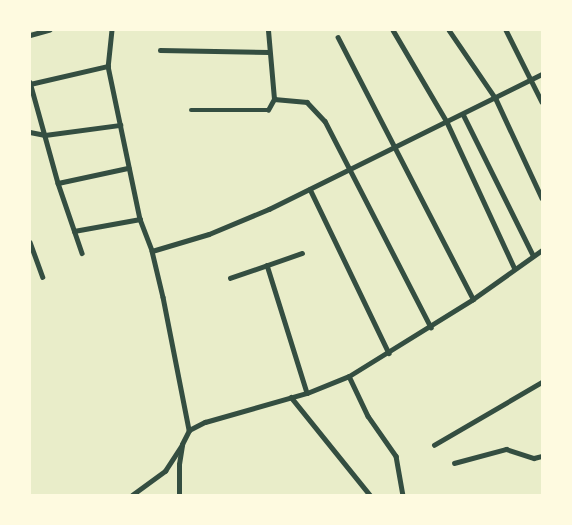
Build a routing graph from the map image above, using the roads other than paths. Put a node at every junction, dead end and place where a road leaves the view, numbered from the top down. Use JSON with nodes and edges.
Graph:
{"nodes":[{"id":1,"x":49,"y":30,"type":"edge"},
{"id":2,"x":112,"y":30,"type":"edge"},
{"id":3,"x":268,"y":30,"type":"edge"},
{"id":4,"x":393,"y":30,"type":"edge"},
{"id":5,"x":449,"y":30,"type":"edge"},
{"id":6,"x":506,"y":30,"type":"edge"},
{"id":7,"x":30,"y":35,"type":"edge"},
{"id":8,"x":338,"y":37,"type":"dead end"},
{"id":9,"x":160,"y":50,"type":"dead end"},
{"id":10,"x":269,"y":52,"type":"junction"},
{"id":11,"x":108,"y":66,"type":"junction"},
{"id":12,"x":542,"y":74,"type":"edge"},
{"id":13,"x":531,"y":78,"type":"junction"},
{"id":14,"x":30,"y":83,"type":"edge"},
{"id":15,"x":274,"y":99,"type":"junction"},
{"id":16,"x":496,"y":99,"type":"junction"},
{"id":17,"x":542,"y":102,"type":"edge"},
{"id":18,"x":191,"y":110,"type":"dead end"},
{"id":19,"x":463,"y":114,"type":"junction"},
{"id":20,"x":447,"y":122,"type":"junction"},
{"id":21,"x":120,"y":125,"type":"junction"},
{"id":22,"x":30,"y":132,"type":"edge"},
{"id":23,"x":45,"y":135,"type":"junction"},
{"id":24,"x":397,"y":147,"type":"junction"},
{"id":25,"x":128,"y":168,"type":"junction"},
{"id":26,"x":351,"y":169,"type":"junction"},
{"id":27,"x":58,"y":183,"type":"junction"},
{"id":28,"x":310,"y":188,"type":"junction"},
{"id":29,"x":542,"y":198,"type":"edge"},
{"id":30,"x":140,"y":219,"type":"junction"},
{"id":31,"x":74,"y":231,"type":"junction"},
{"id":32,"x":30,"y":242,"type":"edge"},
{"id":33,"x":542,"y":250,"type":"edge"},
{"id":34,"x":152,"y":251,"type":"junction"},
{"id":35,"x":82,"y":253,"type":"dead end"},
{"id":36,"x":302,"y":254,"type":"dead end"},
{"id":37,"x":533,"y":255,"type":"junction"},
{"id":38,"x":268,"y":265,"type":"junction"},
{"id":39,"x":514,"y":267,"type":"junction"},
{"id":40,"x":43,"y":277,"type":"dead end"},
{"id":41,"x":230,"y":278,"type":"dead end"},
{"id":42,"x":473,"y":299,"type":"junction"},
{"id":43,"x":431,"y":327,"type":"junction"},
{"id":44,"x":389,"y":353,"type":"junction"},
{"id":45,"x":349,"y":376,"type":"junction"},
{"id":46,"x":542,"y":382,"type":"edge"},
{"id":47,"x":307,"y":393,"type":"junction"},
{"id":48,"x":291,"y":397,"type":"junction"},
{"id":49,"x":189,"y":430,"type":"junction"},
{"id":50,"x":182,"y":444,"type":"junction"},
{"id":51,"x":434,"y":445,"type":"dead end"},
{"id":52,"x":542,"y":456,"type":"edge"},
{"id":53,"x":454,"y":463,"type":"dead end"},
{"id":54,"x":132,"y":495,"type":"edge"},
{"id":55,"x":179,"y":495,"type":"edge"},
{"id":56,"x":370,"y":495,"type":"edge"},
{"id":57,"x":403,"y":495,"type":"edge"}],
"edges":[{"from":1,"to":7,"type":"street"},
{"from":2,"to":11,"type":"street"},
{"from":3,"to":10,"type":"street"},
{"from":4,"to":20,"type":"street"},
{"from":5,"to":16,"type":"street"},
{"from":6,"to":13,"type":"street"},
{"from":8,"to":24,"type":"street"},
{"from":9,"to":10,"type":"street"},
{"from":10,"to":15,"type":"street"},
{"from":11,"to":14,"type":"street"},
{"from":11,"to":21,"type":"street"},
{"from":12,"to":13,"type":"street"},
{"from":13,"to":16,"type":"street"},
{"from":13,"to":17,"type":"street"},
{"from":14,"to":23,"type":"street"},
{"from":15,"to":18,"type":"street"},
{"from":15,"to":26,"type":"street"},
{"from":16,"to":19,"type":"street"},
{"from":16,"to":29,"type":"street"},
{"from":19,"to":20,"type":"street"},
{"from":19,"to":37,"type":"street"},
{"from":20,"to":24,"type":"street"},
{"from":20,"to":39,"type":"street"},
{"from":21,"to":23,"type":"street"},
{"from":21,"to":25,"type":"street"},
{"from":22,"to":23,"type":"street"},
{"from":23,"to":27,"type":"street"},
{"from":24,"to":26,"type":"street"},
{"from":24,"to":42,"type":"street"},
{"from":25,"to":27,"type":"street"},
{"from":25,"to":30,"type":"street"},
{"from":26,"to":28,"type":"street"},
{"from":26,"to":43,"type":"street"},
{"from":27,"to":31,"type":"street"},
{"from":28,"to":34,"type":"street"},
{"from":28,"to":44,"type":"street"},
{"from":30,"to":31,"type":"street"},
{"from":30,"to":34,"type":"street"},
{"from":31,"to":35,"type":"street"},
{"from":32,"to":40,"type":"street"},
{"from":33,"to":37,"type":"street"},
{"from":34,"to":49,"type":"street"},
{"from":36,"to":38,"type":"street"},
{"from":37,"to":39,"type":"street"},
{"from":38,"to":41,"type":"street"},
{"from":38,"to":47,"type":"street"},
{"from":39,"to":42,"type":"street"},
{"from":42,"to":43,"type":"street"},
{"from":43,"to":44,"type":"street"},
{"from":44,"to":45,"type":"street"},
{"from":45,"to":47,"type":"street"},
{"from":45,"to":57,"type":"street"},
{"from":46,"to":51,"type":"street"},
{"from":47,"to":48,"type":"street"},
{"from":48,"to":49,"type":"street"},
{"from":48,"to":56,"type":"street"},
{"from":49,"to":50,"type":"street"},
{"from":50,"to":54,"type":"street"},
{"from":50,"to":55,"type":"street"},
{"from":52,"to":53,"type":"street"}]}
